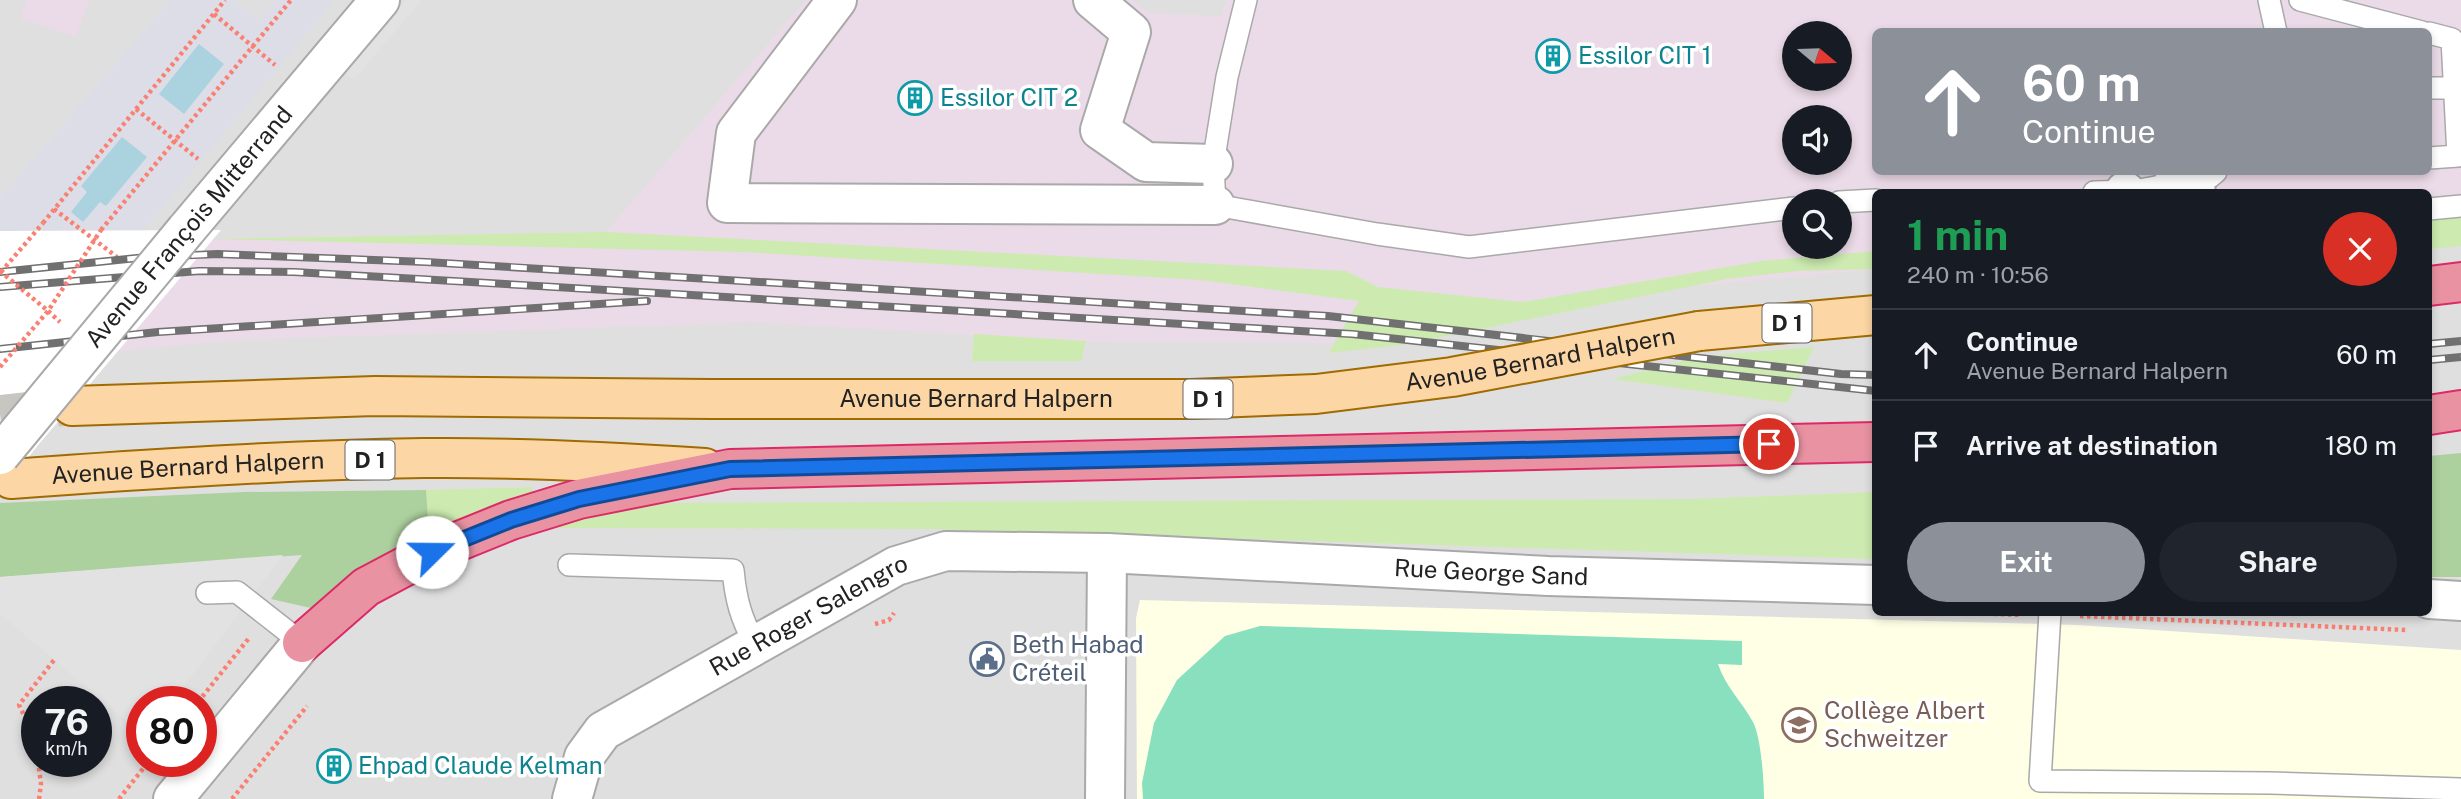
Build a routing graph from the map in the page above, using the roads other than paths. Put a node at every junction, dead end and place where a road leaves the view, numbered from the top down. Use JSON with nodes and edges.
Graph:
{"nodes":[{"id":1,"x":380,"y":0,"type":"edge"},
{"id":2,"x":837,"y":0,"type":"edge"},
{"id":3,"x":1093,"y":0,"type":"edge"},
{"id":4,"x":1246,"y":0,"type":"edge"},
{"id":5,"x":2269,"y":0,"type":"edge"},
{"id":6,"x":2300,"y":0,"type":"edge"},
{"id":7,"x":2275,"y":28,"type":"edge"},
{"id":8,"x":2407,"y":28,"type":"edge"},
{"id":9,"x":2432,"y":34,"type":"edge"},
{"id":10,"x":2432,"y":88,"type":"edge"},
{"id":11,"x":2454,"y":88,"type":"junction"},
{"id":12,"x":2432,"y":158,"type":"edge"},
{"id":13,"x":1213,"y":164,"type":"junction"},
{"id":14,"x":2212,"y":175,"type":"edge"},
{"id":15,"x":2184,"y":188,"type":"edge"},
{"id":16,"x":1872,"y":200,"type":"edge"},
{"id":17,"x":1852,"y":201,"type":"edge"},
{"id":18,"x":1215,"y":205,"type":"junction"},
{"id":19,"x":2461,"y":206,"type":"edge"},
{"id":20,"x":1782,"y":209,"type":"edge"},
{"id":21,"x":2432,"y":209,"type":"edge"},
{"id":22,"x":2461,"y":282,"type":"edge"},
{"id":23,"x":2432,"y":286,"type":"edge"},
{"id":24,"x":1872,"y":315,"type":"edge"},
{"id":25,"x":72,"y":405,"type":"tunnel mouth"},
{"id":26,"x":2461,"y":410,"type":"edge"},
{"id":27,"x":2432,"y":415,"type":"edge"},
{"id":28,"x":1872,"y":442,"type":"edge"},
{"id":29,"x":6,"y":467,"type":"edge"},
{"id":30,"x":730,"y":469,"type":"junction"},
{"id":31,"x":1107,"y":552,"type":"junction"},
{"id":32,"x":569,"y":565,"type":"dead end"},
{"id":33,"x":1872,"y":585,"type":"edge"},
{"id":34,"x":206,"y":593,"type":"dead end"},
{"id":35,"x":2461,"y":601,"type":"edge"},
{"id":36,"x":2432,"y":611,"type":"edge"},
{"id":37,"x":2050,"y":616,"type":"edge"},
{"id":38,"x":302,"y":643,"type":"junction"},
{"id":39,"x":755,"y":645,"type":"junction"},
{"id":40,"x":2461,"y":789,"type":"edge"},
{"id":41,"x":2394,"y":793,"type":"edge"},
{"id":42,"x":173,"y":799,"type":"edge"},
{"id":43,"x":572,"y":799,"type":"edge"},
{"id":44,"x":1105,"y":799,"type":"edge"}],
"edges":[{"from":1,"to":29,"type":"street","name":"Avenue François Mitterrand","bridge":true},
{"from":2,"to":18,"type":"street"},
{"from":3,"to":13,"type":"street"},
{"from":4,"to":13,"type":"lane"},
{"from":5,"to":7,"type":"lane"},
{"from":6,"to":8,"type":"lane"},
{"from":9,"to":11,"type":"lane"},
{"from":10,"to":11,"type":"lane"},
{"from":11,"to":12,"type":"lane"},
{"from":13,"to":18,"type":"lane"},
{"from":14,"to":15,"type":"lane"},
{"from":16,"to":17,"type":"lane"},
{"from":18,"to":20,"type":"lane"},
{"from":19,"to":21,"type":"lane"},
{"from":22,"to":23,"type":"highway"},
{"from":24,"to":25,"type":"main road","name":"Avenue Bernard Halpern","number":"D 1","bridge":true},
{"from":26,"to":27,"type":"highway"},
{"from":28,"to":30,"type":"highway","name":"Avenue Bernard Halpern","number":"D 1"},
{"from":29,"to":30,"type":"main road","name":"Avenue Bernard Halpern","number":"D 1"},
{"from":30,"to":38,"type":"highway"},
{"from":31,"to":33,"type":"street","name":"Rue George Sand"},
{"from":31,"to":39,"type":"street","name":"Rue Roger Salengro"},
{"from":31,"to":44,"type":"street"},
{"from":32,"to":39,"type":"lane"},
{"from":34,"to":38,"type":"lane"},
{"from":35,"to":36,"type":"street"},
{"from":37,"to":41,"type":"lane"},
{"from":38,"to":42,"type":"street"},
{"from":39,"to":43,"type":"street","name":"Rue Roger Salengro"},
{"from":40,"to":41,"type":"lane"}]}
